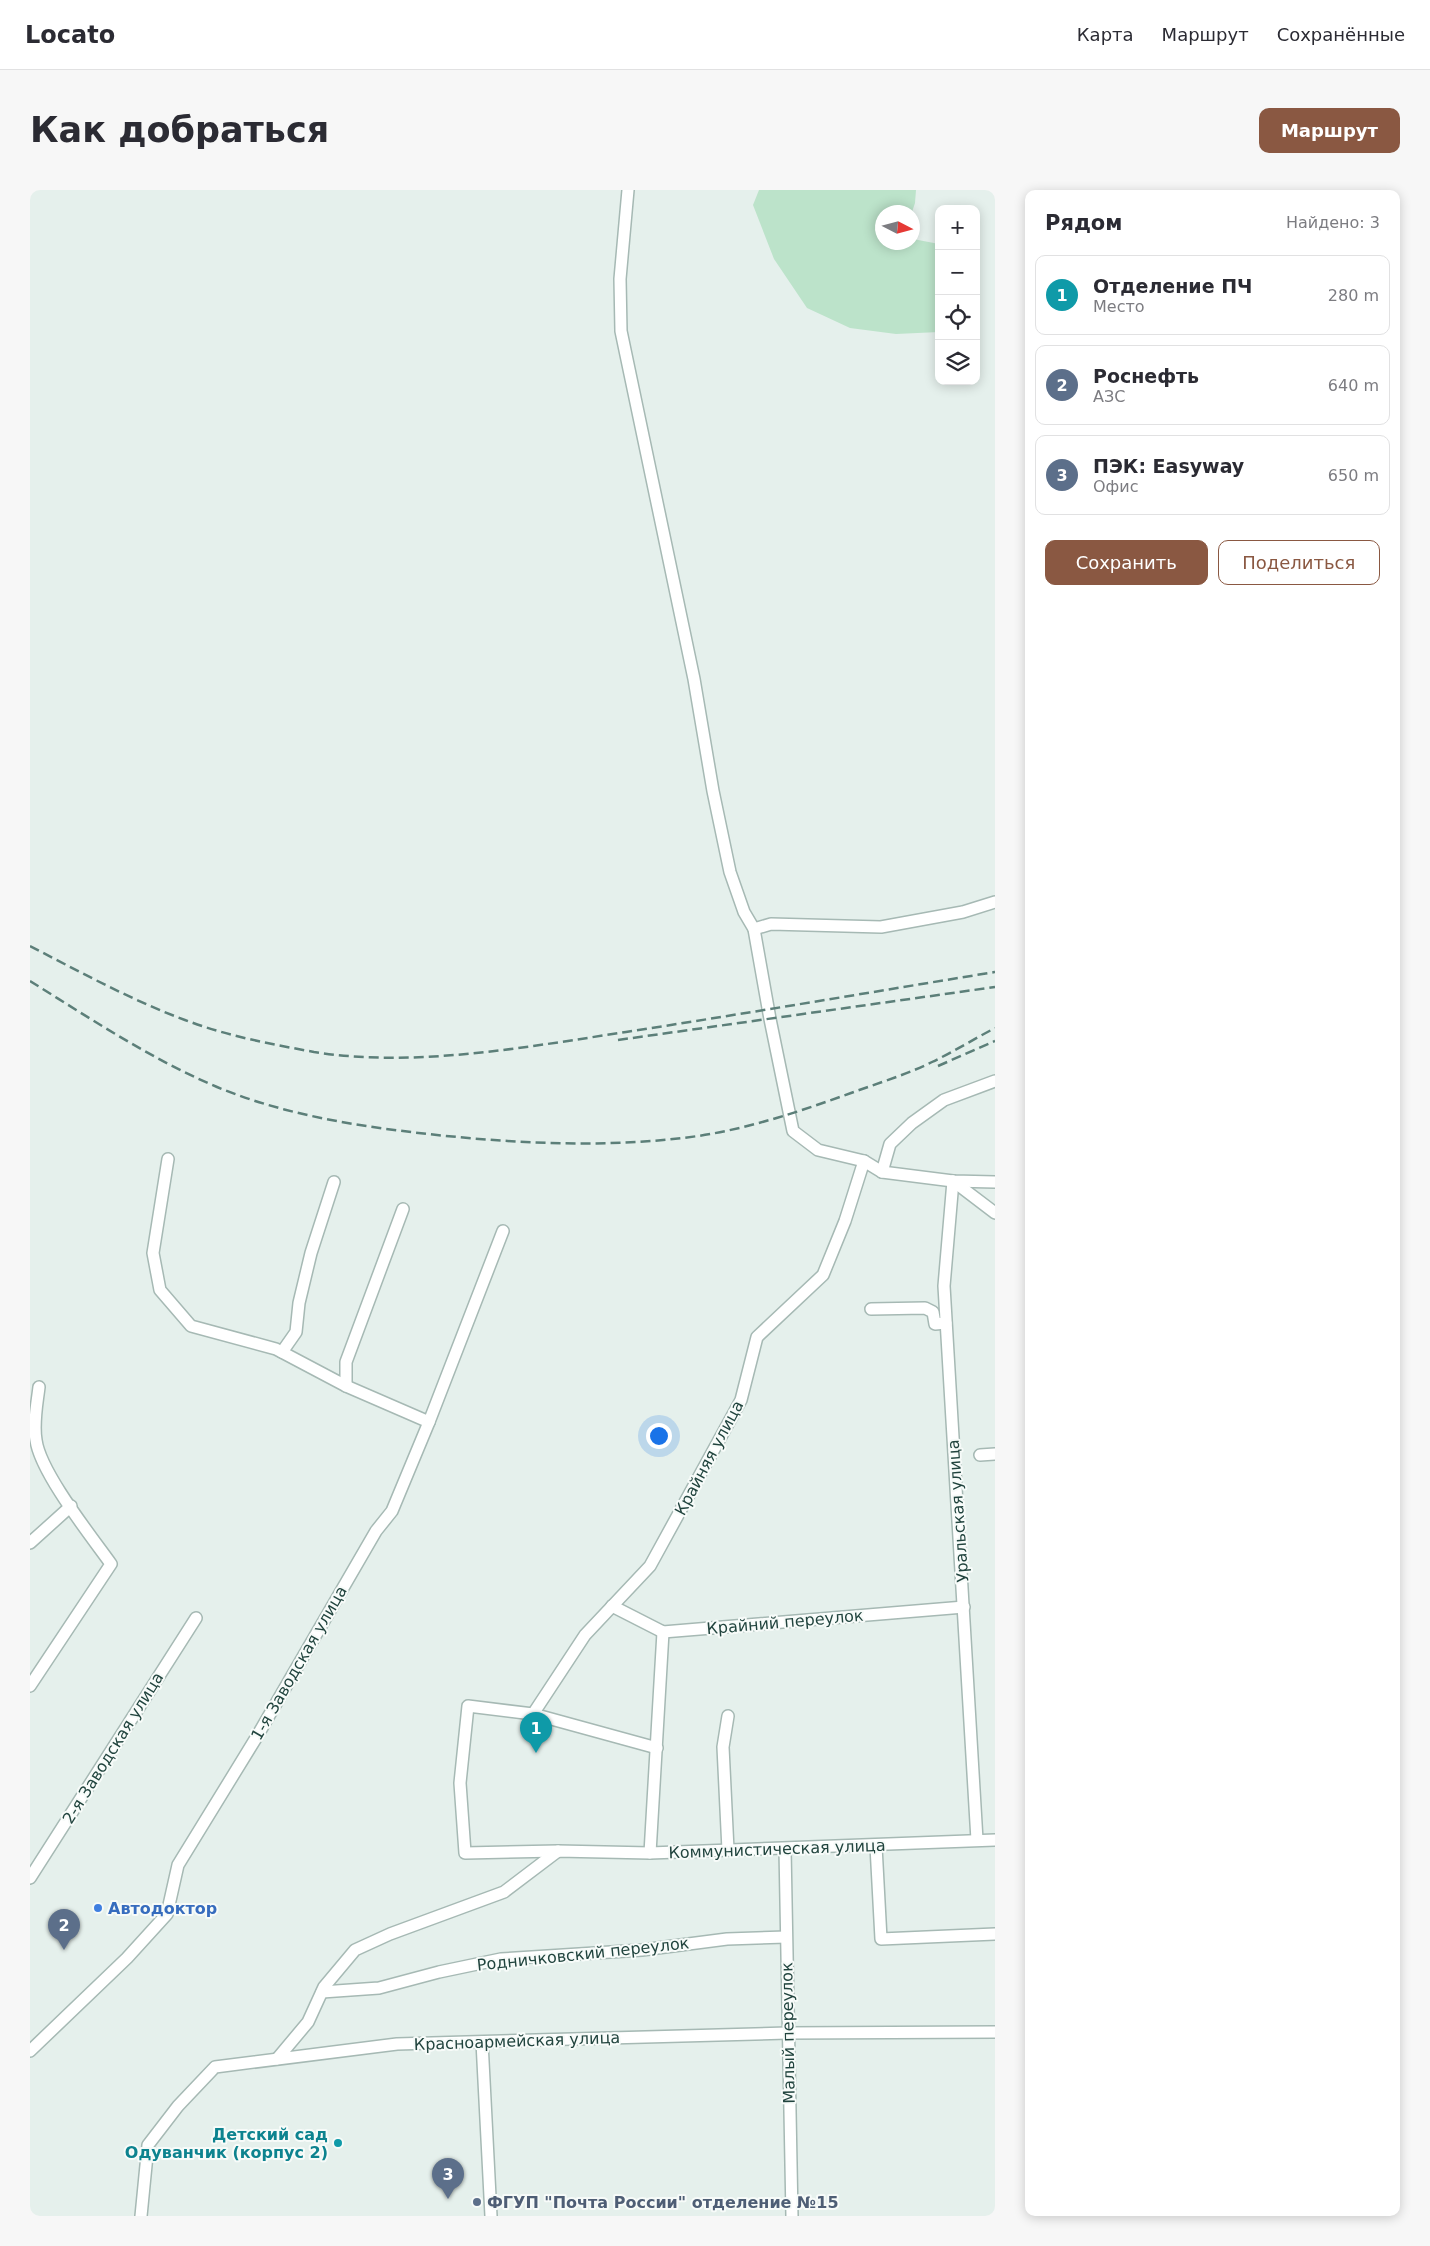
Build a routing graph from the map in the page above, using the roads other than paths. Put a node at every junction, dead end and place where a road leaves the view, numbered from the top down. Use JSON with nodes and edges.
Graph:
{"nodes":[{"id":1,"x":628,"y":190,"type":"edge"},
{"id":2,"x":995,"y":902,"type":"edge"},
{"id":3,"x":754,"y":929,"type":"junction"},
{"id":4,"x":995,"y":1082,"type":"edge"},
{"id":5,"x":168,"y":1159,"type":"dead end"},
{"id":6,"x":864,"y":1161,"type":"junction"},
{"id":7,"x":882,"y":1172,"type":"junction"},
{"id":8,"x":953,"y":1181,"type":"junction"},
{"id":9,"x":334,"y":1182,"type":"dead end"},
{"id":10,"x":995,"y":1182,"type":"edge"},
{"id":11,"x":402,"y":1209,"type":"dead end"},
{"id":12,"x":995,"y":1213,"type":"edge"},
{"id":13,"x":503,"y":1231,"type":"dead end"},
{"id":14,"x":871,"y":1309,"type":"dead end"},
{"id":15,"x":946,"y":1323,"type":"junction"},
{"id":16,"x":282,"y":1352,"type":"junction"},
{"id":17,"x":346,"y":1386,"type":"junction"},
{"id":18,"x":39,"y":1387,"type":"dead end"},
{"id":19,"x":429,"y":1422,"type":"junction"},
{"id":20,"x":995,"y":1454,"type":"edge"},
{"id":21,"x":980,"y":1455,"type":"dead end"},
{"id":22,"x":71,"y":1506,"type":"junction"},
{"id":23,"x":30,"y":1543,"type":"edge"},
{"id":24,"x":612,"y":1606,"type":"junction"},
{"id":25,"x":964,"y":1607,"type":"junction"},
{"id":26,"x":196,"y":1618,"type":"dead end"},
{"id":27,"x":663,"y":1632,"type":"junction"},
{"id":28,"x":30,"y":1686,"type":"edge"},
{"id":29,"x":532,"y":1714,"type":"junction"},
{"id":30,"x":728,"y":1716,"type":"dead end"},
{"id":31,"x":657,"y":1748,"type":"junction"},
{"id":32,"x":977,"y":1840,"type":"junction"},
{"id":33,"x":995,"y":1840,"type":"edge"},
{"id":34,"x":876,"y":1846,"type":"junction"},
{"id":35,"x":785,"y":1849,"type":"junction"},
{"id":36,"x":728,"y":1850,"type":"junction"},
{"id":37,"x":558,"y":1851,"type":"junction"},
{"id":38,"x":650,"y":1853,"type":"junction"},
{"id":39,"x":30,"y":1878,"type":"edge"},
{"id":40,"x":995,"y":1934,"type":"edge"},
{"id":41,"x":786,"y":1937,"type":"junction"},
{"id":42,"x":322,"y":1992,"type":"junction"},
{"id":43,"x":995,"y":2032,"type":"edge"},
{"id":44,"x":787,"y":2033,"type":"junction"},
{"id":45,"x":482,"y":2042,"type":"junction"},
{"id":46,"x":30,"y":2051,"type":"edge"},
{"id":47,"x":277,"y":2059,"type":"junction"},
{"id":48,"x":141,"y":2216,"type":"edge"},
{"id":49,"x":491,"y":2216,"type":"edge"},
{"id":50,"x":792,"y":2216,"type":"edge"}],
"edges":[{"from":1,"to":3,"type":"street"},
{"from":2,"to":3,"type":"street"},
{"from":3,"to":6,"type":"street"},
{"from":4,"to":7,"type":"street"},
{"from":5,"to":16,"type":"street"},
{"from":6,"to":7,"type":"street"},
{"from":6,"to":24,"type":"street","name":"Крайняя улица"},
{"from":7,"to":8,"type":"street"},
{"from":8,"to":10,"type":"street"},
{"from":8,"to":12,"type":"street"},
{"from":8,"to":15,"type":"street","name":"Уральская улица"},
{"from":9,"to":16,"type":"street"},
{"from":11,"to":17,"type":"street"},
{"from":13,"to":19,"type":"street","name":"1-я Заводская улица"},
{"from":14,"to":15,"type":"street"},
{"from":15,"to":25,"type":"street","name":"Уральская улица"},
{"from":16,"to":17,"type":"street"},
{"from":17,"to":19,"type":"street"},
{"from":18,"to":22,"type":"street"},
{"from":19,"to":46,"type":"street","name":"1-я Заводская улица"},
{"from":20,"to":21,"type":"street"},
{"from":22,"to":23,"type":"street"},
{"from":22,"to":28,"type":"street"},
{"from":24,"to":27,"type":"street"},
{"from":24,"to":29,"type":"street","name":"Крайняя улица"},
{"from":25,"to":27,"type":"street","name":"Крайний переулок"},
{"from":25,"to":32,"type":"street","name":"Уральская улица"},
{"from":26,"to":39,"type":"street","name":"2-я Заводская улица"},
{"from":27,"to":31,"type":"street"},
{"from":29,"to":31,"type":"street"},
{"from":29,"to":37,"type":"street","name":"Коммунистическая улица"},
{"from":30,"to":36,"type":"street"},
{"from":31,"to":38,"type":"street"},
{"from":32,"to":33,"type":"street","name":"Коммунистическая улица"},
{"from":32,"to":34,"type":"street","name":"Коммунистическая улица"},
{"from":34,"to":35,"type":"street","name":"Коммунистическая улица"},
{"from":34,"to":40,"type":"street"},
{"from":35,"to":36,"type":"street","name":"Коммунистическая улица"},
{"from":35,"to":41,"type":"street","name":"Малый переулок"},
{"from":36,"to":38,"type":"street","name":"Коммунистическая улица"},
{"from":37,"to":38,"type":"street","name":"Коммунистическая улица"},
{"from":37,"to":42,"type":"street"},
{"from":41,"to":42,"type":"street","name":"Родничковский переулок"},
{"from":41,"to":44,"type":"street","name":"Малый переулок"},
{"from":42,"to":47,"type":"street"},
{"from":43,"to":44,"type":"street","name":"Красноармейская улица"},
{"from":44,"to":45,"type":"street","name":"Красноармейская улица"},
{"from":44,"to":50,"type":"street","name":"Малый переулок"},
{"from":45,"to":47,"type":"street","name":"Красноармейская улица"},
{"from":45,"to":49,"type":"street"},
{"from":47,"to":48,"type":"street","name":"Красноармейская улица"}]}
